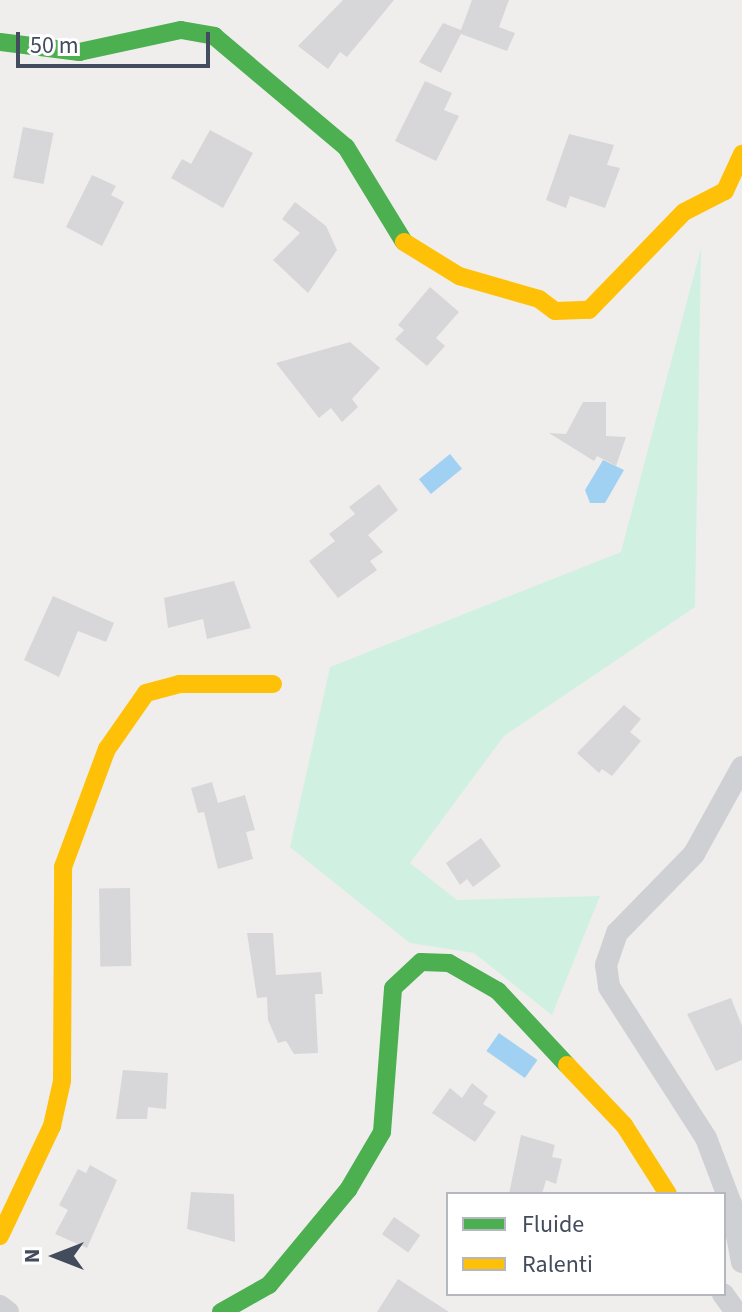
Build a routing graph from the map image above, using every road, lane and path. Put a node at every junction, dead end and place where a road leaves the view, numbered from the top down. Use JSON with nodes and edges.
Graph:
{"nodes":[{"id":1,"x":0,"y":42,"type":"edge"},
{"id":2,"x":742,"y":154,"type":"edge"},
{"id":3,"x":273,"y":684,"type":"dead end"},
{"id":4,"x":742,"y":767,"type":"edge"},
{"id":5,"x":667,"y":1192,"type":"edge"},
{"id":6,"x":0,"y":1236,"type":"edge"},
{"id":7,"x":742,"y":1262,"type":"edge"},
{"id":8,"x":0,"y":1306,"type":"edge"},
{"id":9,"x":8,"y":1312,"type":"edge"},
{"id":10,"x":221,"y":1312,"type":"edge"}],
"edges":[{"from":1,"to":2,"type":"street"},
{"from":3,"to":6,"type":"street"},
{"from":4,"to":7,"type":"street"},
{"from":5,"to":10,"type":"street"},
{"from":8,"to":9,"type":"street"}]}
